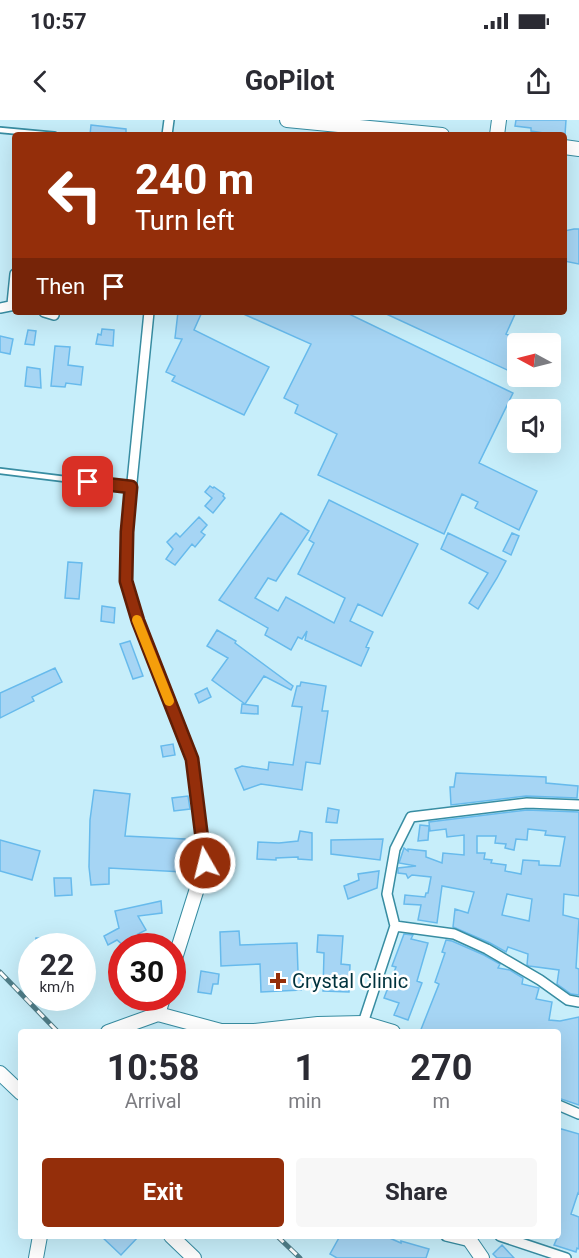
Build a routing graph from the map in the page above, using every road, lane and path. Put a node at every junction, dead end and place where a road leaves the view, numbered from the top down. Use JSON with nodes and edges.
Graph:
{"nodes":[{"id":1,"x":287,"y":120,"type":"edge"},
{"id":2,"x":0,"y":130,"type":"edge"},
{"id":3,"x":22,"y":132,"type":"edge"},
{"id":4,"x":411,"y":132,"type":"edge"},
{"id":5,"x":149,"y":315,"type":"edge"},
{"id":6,"x":0,"y":471,"type":"edge"},
{"id":7,"x":131,"y":487,"type":"junction"},
{"id":8,"x":579,"y":805,"type":"edge"},
{"id":9,"x":205,"y":863,"type":"joint"},
{"id":10,"x":395,"y":926,"type":"junction"},
{"id":11,"x":183,"y":933,"type":"edge"},
{"id":12,"x":579,"y":1002,"type":"edge"},
{"id":13,"x":159,"y":1011,"type":"edge"},
{"id":14,"x":158,"y":1014,"type":"junction"},
{"id":15,"x":363,"y":1023,"type":"junction"},
{"id":16,"x":116,"y":1029,"type":"edge"},
{"id":17,"x":214,"y":1029,"type":"edge"},
{"id":18,"x":272,"y":1029,"type":"edge"},
{"id":19,"x":383,"y":1029,"type":"edge"},
{"id":20,"x":0,"y":1073,"type":"edge"},
{"id":21,"x":18,"y":1090,"type":"edge"},
{"id":22,"x":561,"y":1107,"type":"edge"},
{"id":23,"x":579,"y":1114,"type":"edge"},
{"id":24,"x":39,"y":1239,"type":"edge"},
{"id":25,"x":174,"y":1239,"type":"edge"},
{"id":26,"x":470,"y":1239,"type":"edge"},
{"id":27,"x":509,"y":1239,"type":"edge"},
{"id":28,"x":36,"y":1258,"type":"edge"},
{"id":29,"x":194,"y":1258,"type":"edge"},
{"id":30,"x":482,"y":1258,"type":"edge"},
{"id":31,"x":566,"y":1258,"type":"edge"}],
"edges":[{"from":1,"to":4,"type":"street"},
{"from":2,"to":3,"type":"lane"},
{"from":5,"to":7,"type":"street"},
{"from":6,"to":7,"type":"lane"},
{"from":7,"to":9,"type":"street"},
{"from":8,"to":10,"type":"street"},
{"from":9,"to":11,"type":"street"},
{"from":10,"to":12,"type":"street"},
{"from":10,"to":15,"type":"street"},
{"from":13,"to":14,"type":"street"},
{"from":14,"to":16,"type":"street"},
{"from":14,"to":17,"type":"street"},
{"from":15,"to":18,"type":"street"},
{"from":15,"to":19,"type":"street"},
{"from":20,"to":21,"type":"street"},
{"from":22,"to":23,"type":"street"},
{"from":24,"to":28,"type":"street"},
{"from":25,"to":29,"type":"street"},
{"from":26,"to":30,"type":"street"},
{"from":27,"to":31,"type":"street"}]}
